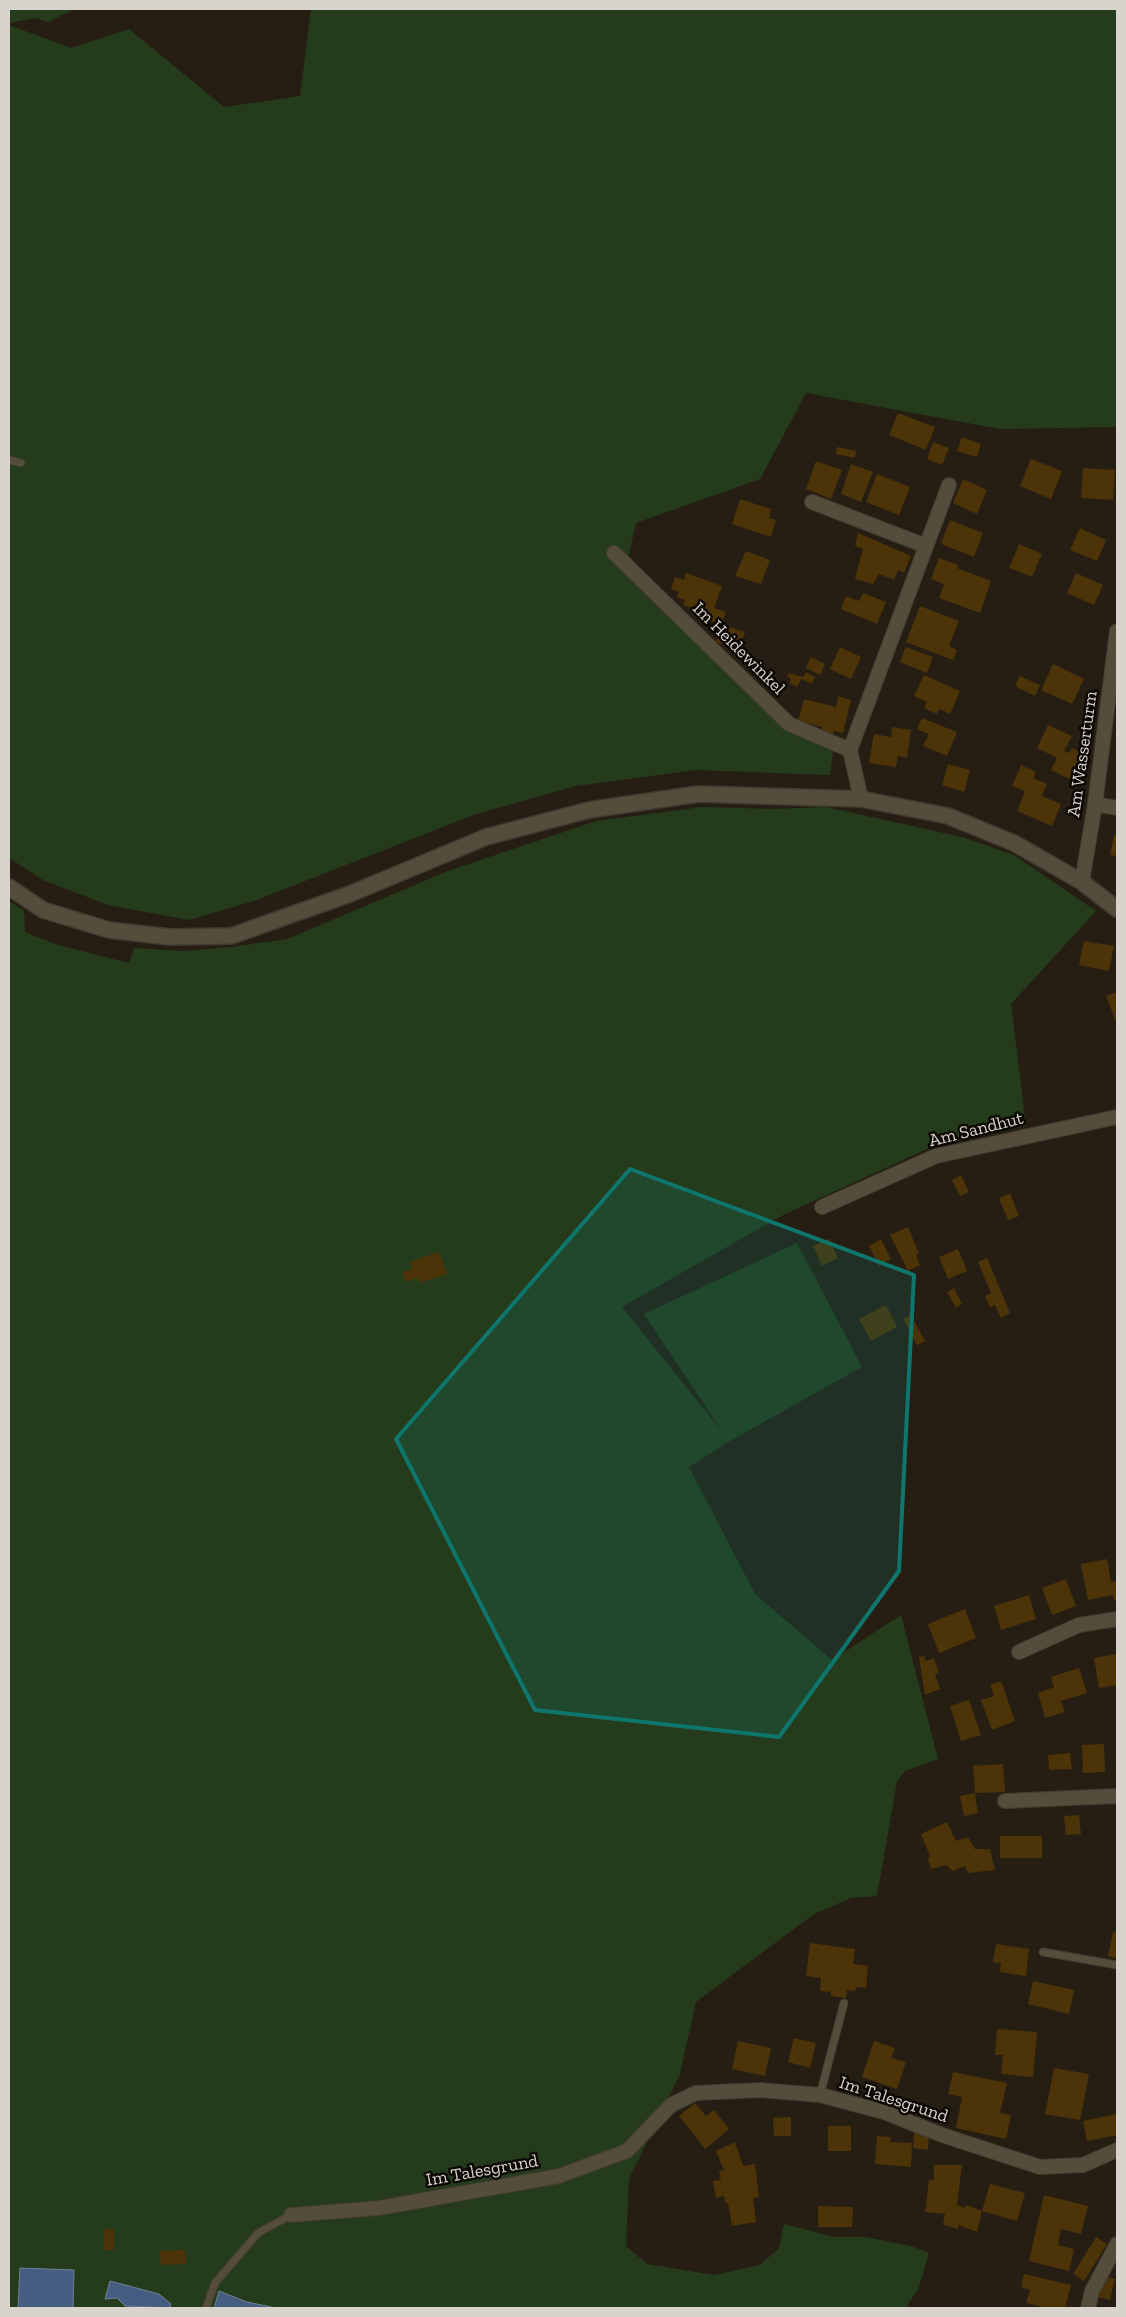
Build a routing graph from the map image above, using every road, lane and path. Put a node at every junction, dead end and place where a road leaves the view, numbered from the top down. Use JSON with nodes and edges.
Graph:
{"nodes":[{"id":1,"x":9,"y":460,"type":"edge"},
{"id":2,"x":21,"y":462,"type":"dead end"},
{"id":3,"x":949,"y":485,"type":"dead end"},
{"id":4,"x":812,"y":502,"type":"dead end"},
{"id":5,"x":926,"y":546,"type":"junction"},
{"id":6,"x":614,"y":553,"type":"dead end"},
{"id":7,"x":1117,"y":631,"type":"edge"},
{"id":8,"x":850,"y":750,"type":"junction"},
{"id":9,"x":861,"y":799,"type":"junction"},
{"id":10,"x":1095,"y":804,"type":"junction"},
{"id":11,"x":1117,"y":808,"type":"edge"},
{"id":12,"x":1082,"y":882,"type":"junction"},
{"id":13,"x":9,"y":887,"type":"edge"},
{"id":14,"x":1117,"y":909,"type":"edge"},
{"id":15,"x":1117,"y":1117,"type":"edge"},
{"id":16,"x":822,"y":1207,"type":"dead end"},
{"id":17,"x":1117,"y":1619,"type":"edge"},
{"id":18,"x":1020,"y":1652,"type":"dead end"},
{"id":19,"x":1117,"y":1796,"type":"edge"},
{"id":20,"x":1005,"y":1801,"type":"dead end"},
{"id":21,"x":1043,"y":1952,"type":"dead end"},
{"id":22,"x":1117,"y":1965,"type":"edge"},
{"id":23,"x":844,"y":2003,"type":"dead end"},
{"id":24,"x":820,"y":2095,"type":"junction"},
{"id":25,"x":1117,"y":2150,"type":"edge"},
{"id":26,"x":291,"y":2215,"type":"joint"},
{"id":27,"x":1117,"y":2244,"type":"edge"},
{"id":28,"x":206,"y":2308,"type":"edge"},
{"id":29,"x":1088,"y":2308,"type":"edge"}],
"edges":[{"from":1,"to":2,"type":"lane"},
{"from":3,"to":5,"type":"street"},
{"from":4,"to":5,"type":"street"},
{"from":5,"to":8,"type":"street"},
{"from":6,"to":8,"type":"street","name":"Im Heidewinkel"},
{"from":7,"to":10,"type":"street","name":"Am Wasserturm"},
{"from":8,"to":9,"type":"street"},
{"from":9,"to":12,"type":"street"},
{"from":9,"to":13,"type":"street"},
{"from":10,"to":11,"type":"street"},
{"from":10,"to":12,"type":"street","name":"Am Wasserturm"},
{"from":12,"to":14,"type":"street"},
{"from":15,"to":16,"type":"street","name":"Am Sandhut"},
{"from":17,"to":18,"type":"street"},
{"from":19,"to":20,"type":"street"},
{"from":21,"to":22,"type":"lane"},
{"from":23,"to":24,"type":"lane"},
{"from":24,"to":25,"type":"street","name":"Im Talesgrund"},
{"from":24,"to":26,"type":"street","name":"Im Talesgrund"},
{"from":26,"to":28,"type":"lane"},
{"from":27,"to":29,"type":"street"}]}
